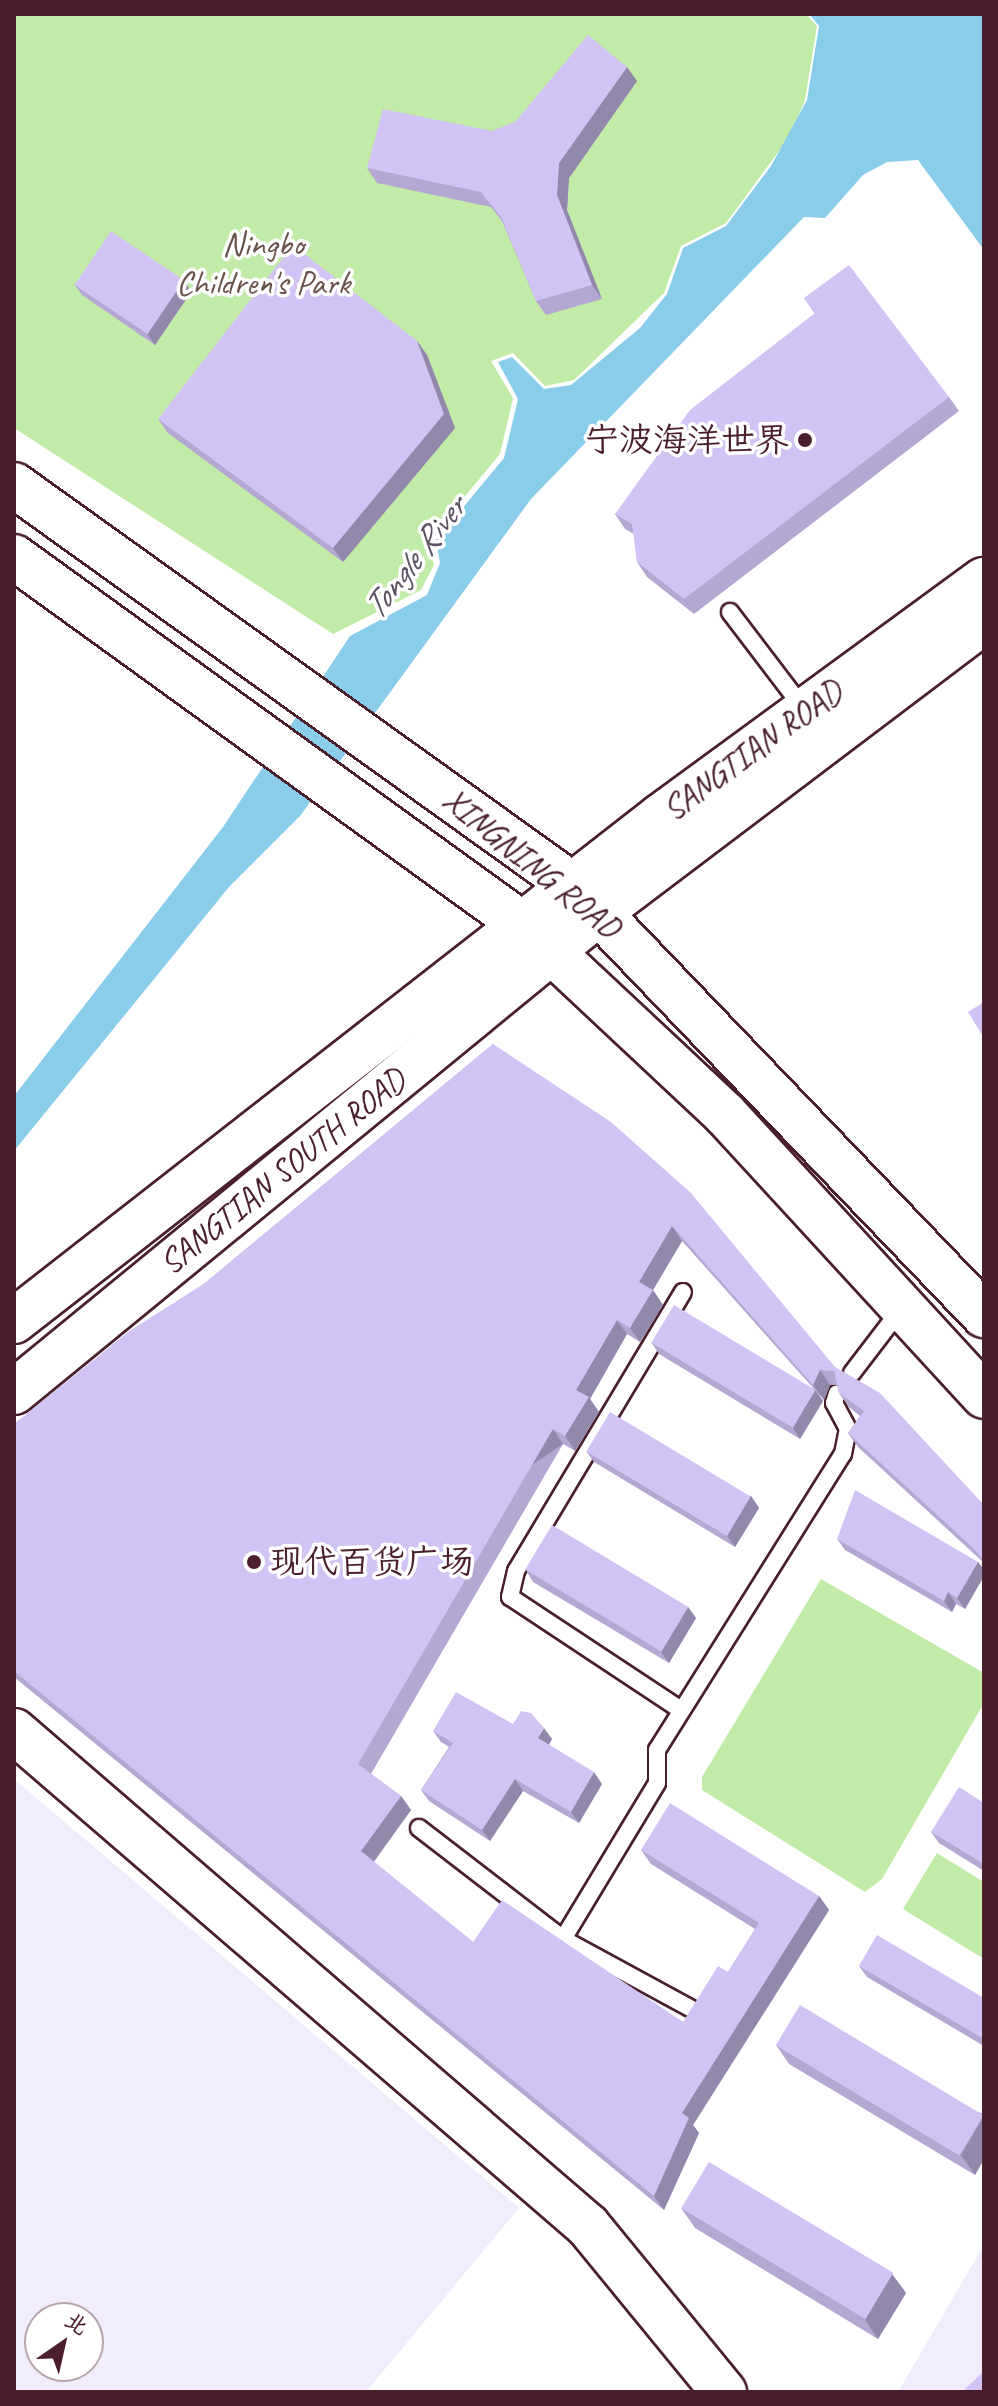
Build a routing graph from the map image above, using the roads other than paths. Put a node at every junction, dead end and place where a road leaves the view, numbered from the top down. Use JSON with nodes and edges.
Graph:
{"nodes":[{"id":1,"x":14,"y":485,"type":"edge"},
{"id":2,"x":14,"y":557,"type":"edge"},
{"id":3,"x":984,"y":580,"type":"edge"},
{"id":4,"x":730,"y":612,"type":"dead end"},
{"id":5,"x":984,"y":621,"type":"edge"},
{"id":6,"x":805,"y":711,"type":"junction"},
{"id":7,"x":586,"y":898,"type":"junction"},
{"id":8,"x":536,"y":938,"type":"junction"},
{"id":9,"x":683,"y":1292,"type":"dead end"},
{"id":10,"x":902,"y":1308,"type":"junction"},
{"id":11,"x":984,"y":1315,"type":"edge"},
{"id":12,"x":14,"y":1321,"type":"edge"},
{"id":13,"x":852,"y":1373,"type":"edge"},
{"id":14,"x":14,"y":1392,"type":"edge"},
{"id":15,"x":837,"y":1393,"type":"edge"},
{"id":16,"x":984,"y":1396,"type":"edge"},
{"id":17,"x":681,"y":1710,"type":"junction"},
{"id":18,"x":14,"y":1731,"type":"edge"},
{"id":19,"x":419,"y":1828,"type":"dead end"},
{"id":20,"x":563,"y":1939,"type":"junction"},
{"id":21,"x":690,"y":2008,"type":"edge"},
{"id":22,"x":724,"y":2392,"type":"edge"}],
"edges":[{"from":1,"to":7,"type":"main road","name":"XINGNING ROAD"},
{"from":2,"to":8,"type":"main road","name":"XINGNING ROAD"},
{"from":3,"to":6,"type":"main road","name":"SANGTIAN ROAD"},
{"from":4,"to":6,"type":"lane"},
{"from":5,"to":7,"type":"main road","name":"SANGTIAN ROAD"},
{"from":6,"to":7,"type":"main road","name":"SANGTIAN ROAD"},
{"from":7,"to":8,"type":"main road","name":"SANGTIAN ROAD"},
{"from":7,"to":11,"type":"main road","name":"XINGNING ROAD"},
{"from":8,"to":10,"type":"main road","name":"XINGNING ROAD"},
{"from":8,"to":12,"type":"main road","name":"SANGTIAN SOUTH ROAD"},
{"from":8,"to":14,"type":"main road","name":"SANGTIAN SOUTH ROAD"},
{"from":9,"to":17,"type":"lane"},
{"from":10,"to":13,"type":"lane"},
{"from":10,"to":16,"type":"main road","name":"XINGNING ROAD"},
{"from":15,"to":17,"type":"lane"},
{"from":17,"to":20,"type":"lane"},
{"from":18,"to":22,"type":"main road"},
{"from":19,"to":20,"type":"lane"},
{"from":20,"to":21,"type":"lane"}]}
